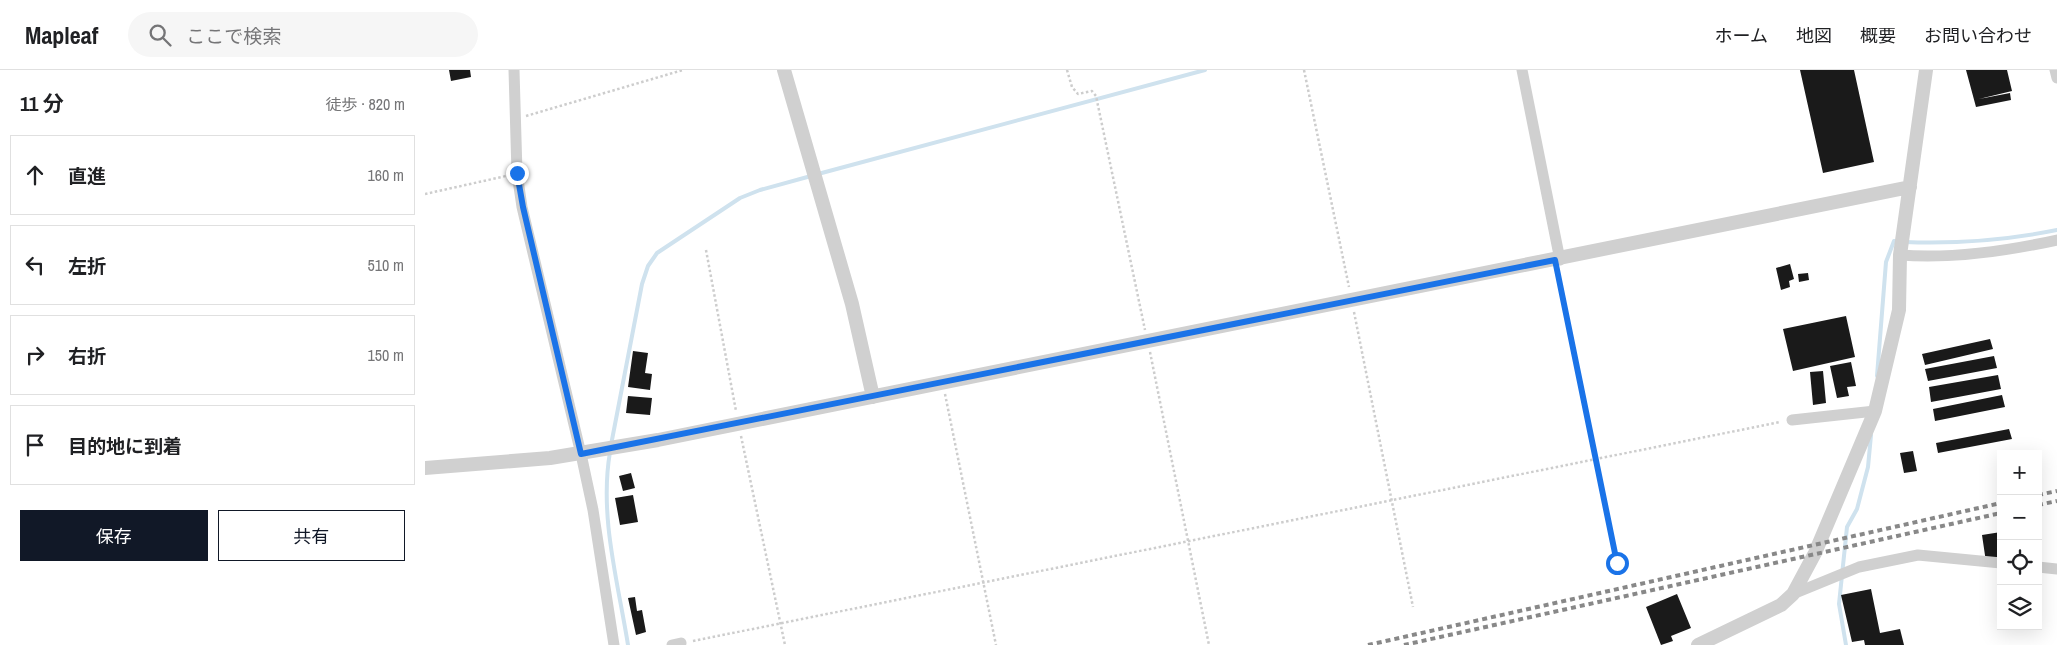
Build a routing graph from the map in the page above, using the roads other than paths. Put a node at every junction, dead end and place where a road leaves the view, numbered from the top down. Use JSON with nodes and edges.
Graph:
{"nodes":[{"id":1,"x":514,"y":70,"type":"edge"},
{"id":2,"x":785,"y":70,"type":"edge"},
{"id":3,"x":1522,"y":70,"type":"edge"},
{"id":4,"x":1926,"y":70,"type":"edge"},
{"id":5,"x":2055,"y":70,"type":"edge"},
{"id":6,"x":2057,"y":78,"type":"edge"},
{"id":7,"x":1910,"y":187,"type":"junction"},
{"id":8,"x":2057,"y":240,"type":"edge"},
{"id":9,"x":1900,"y":255,"type":"junction"},
{"id":10,"x":1558,"y":260,"type":"junction"},
{"id":11,"x":873,"y":397,"type":"junction"},
{"id":12,"x":1875,"y":411,"type":"junction"},
{"id":13,"x":1792,"y":420,"type":"road end"},
{"id":14,"x":581,"y":454,"type":"junction"},
{"id":15,"x":425,"y":468,"type":"edge"},
{"id":16,"x":1997,"y":563,"type":"edge"},
{"id":17,"x":2042,"y":567,"type":"edge"},
{"id":18,"x":2057,"y":569,"type":"edge"},
{"id":19,"x":1793,"y":594,"type":"junction"},
{"id":20,"x":613,"y":645,"type":"edge"},
{"id":21,"x":1698,"y":645,"type":"edge"}],
"edges":[{"from":1,"to":14,"type":"street"},
{"from":2,"to":11,"type":"street"},
{"from":3,"to":10,"type":"street"},
{"from":4,"to":7,"type":"street"},
{"from":5,"to":6,"type":"street"},
{"from":7,"to":9,"type":"street"},
{"from":7,"to":10,"type":"street"},
{"from":8,"to":9,"type":"street"},
{"from":9,"to":12,"type":"street"},
{"from":10,"to":11,"type":"street"},
{"from":11,"to":14,"type":"street"},
{"from":12,"to":13,"type":"street"},
{"from":12,"to":19,"type":"street"},
{"from":14,"to":15,"type":"street"},
{"from":14,"to":20,"type":"street"},
{"from":16,"to":19,"type":"street"},
{"from":17,"to":18,"type":"street"},
{"from":19,"to":21,"type":"street"}]}
